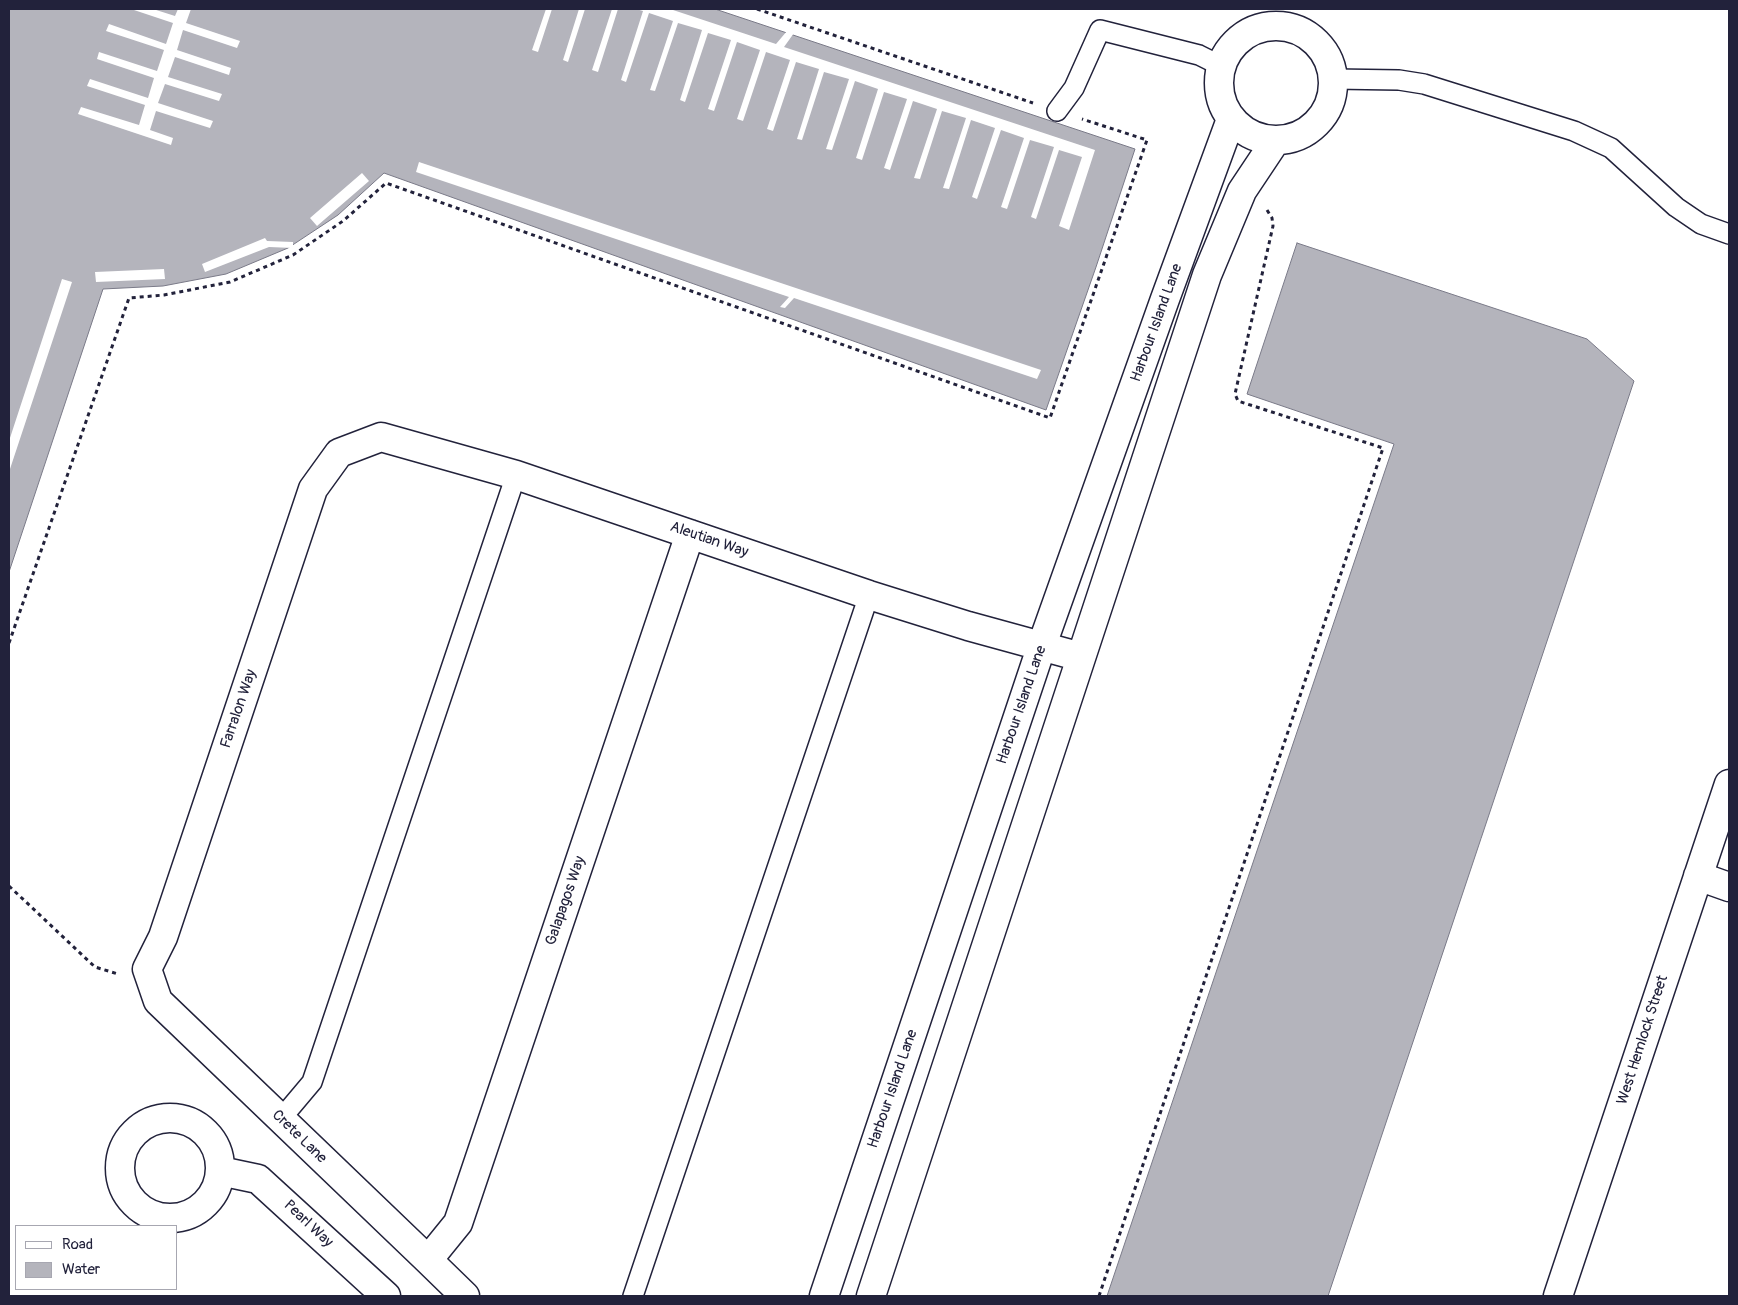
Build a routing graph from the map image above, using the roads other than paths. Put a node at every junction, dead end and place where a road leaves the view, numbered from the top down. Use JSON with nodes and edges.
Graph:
{"nodes":[{"id":1,"x":1295,"y":19,"type":"edge"},
{"id":2,"x":1250,"y":20,"type":"edge"},
{"id":3,"x":1222,"y":66,"type":"junction"},
{"id":4,"x":1334,"y":79,"type":"junction"},
{"id":5,"x":1057,"y":111,"type":"road end"},
{"id":6,"x":1231,"y":119,"type":"junction"},
{"id":7,"x":1276,"y":140,"type":"junction"},
{"id":8,"x":1729,"y":234,"type":"edge"},
{"id":9,"x":339,"y":453,"type":"joint"},
{"id":10,"x":516,"y":475,"type":"junction"},
{"id":11,"x":690,"y":534,"type":"junction"},
{"id":12,"x":869,"y":595,"type":"junction"},
{"id":13,"x":1042,"y":645,"type":"junction"},
{"id":14,"x":1080,"y":657,"type":"junction"},
{"id":15,"x":1729,"y":784,"type":"edge"},
{"id":16,"x":1698,"y":876,"type":"junction"},
{"id":17,"x":1729,"y":887,"type":"edge"},
{"id":18,"x":147,"y":969,"type":"joint"},
{"id":19,"x":280,"y":1120,"type":"junction"},
{"id":20,"x":220,"y":1171,"type":"dead end"},
{"id":21,"x":428,"y":1260,"type":"junction"},
{"id":22,"x":386,"y":1296,"type":"edge"},
{"id":23,"x":465,"y":1296,"type":"edge"},
{"id":24,"x":633,"y":1296,"type":"edge"},
{"id":25,"x":824,"y":1296,"type":"edge"},
{"id":26,"x":871,"y":1296,"type":"edge"},
{"id":27,"x":1558,"y":1296,"type":"edge"}],
"edges":[{"from":1,"to":2,"type":"street"},
{"from":1,"to":4,"type":"street"},
{"from":2,"to":3,"type":"street"},
{"from":3,"to":5,"type":"lane"},
{"from":3,"to":6,"type":"street"},
{"from":4,"to":7,"type":"street"},
{"from":4,"to":8,"type":"lane"},
{"from":6,"to":7,"type":"street"},
{"from":6,"to":13,"type":"street","name":"Harbour Island Lane"},
{"from":7,"to":14,"type":"street","name":"Harbour Island Lane"},
{"from":9,"to":10,"type":"street","name":"Aleutian Way"},
{"from":9,"to":18,"type":"street","name":"Farralon Way"},
{"from":10,"to":11,"type":"street","name":"Aleutian Way"},
{"from":10,"to":19,"type":"lane"},
{"from":11,"to":12,"type":"street","name":"Aleutian Way"},
{"from":11,"to":21,"type":"street","name":"Galapagos Way"},
{"from":12,"to":13,"type":"street","name":"Aleutian Way"},
{"from":12,"to":24,"type":"lane"},
{"from":13,"to":14,"type":"street","name":"Aleutian Way"},
{"from":13,"to":25,"type":"street","name":"Harbour Island Lane"},
{"from":14,"to":26,"type":"street","name":"Harbour Island Lane"},
{"from":15,"to":16,"type":"street","name":"West Hemlock Street"},
{"from":16,"to":17,"type":"street"},
{"from":16,"to":27,"type":"street","name":"West Hemlock Street"},
{"from":18,"to":19,"type":"street","name":"Crete Lane"},
{"from":19,"to":21,"type":"street","name":"Crete Lane"},
{"from":20,"to":22,"type":"street","name":"Pearl Way"},
{"from":21,"to":23,"type":"street","name":"Crete Lane"}]}
